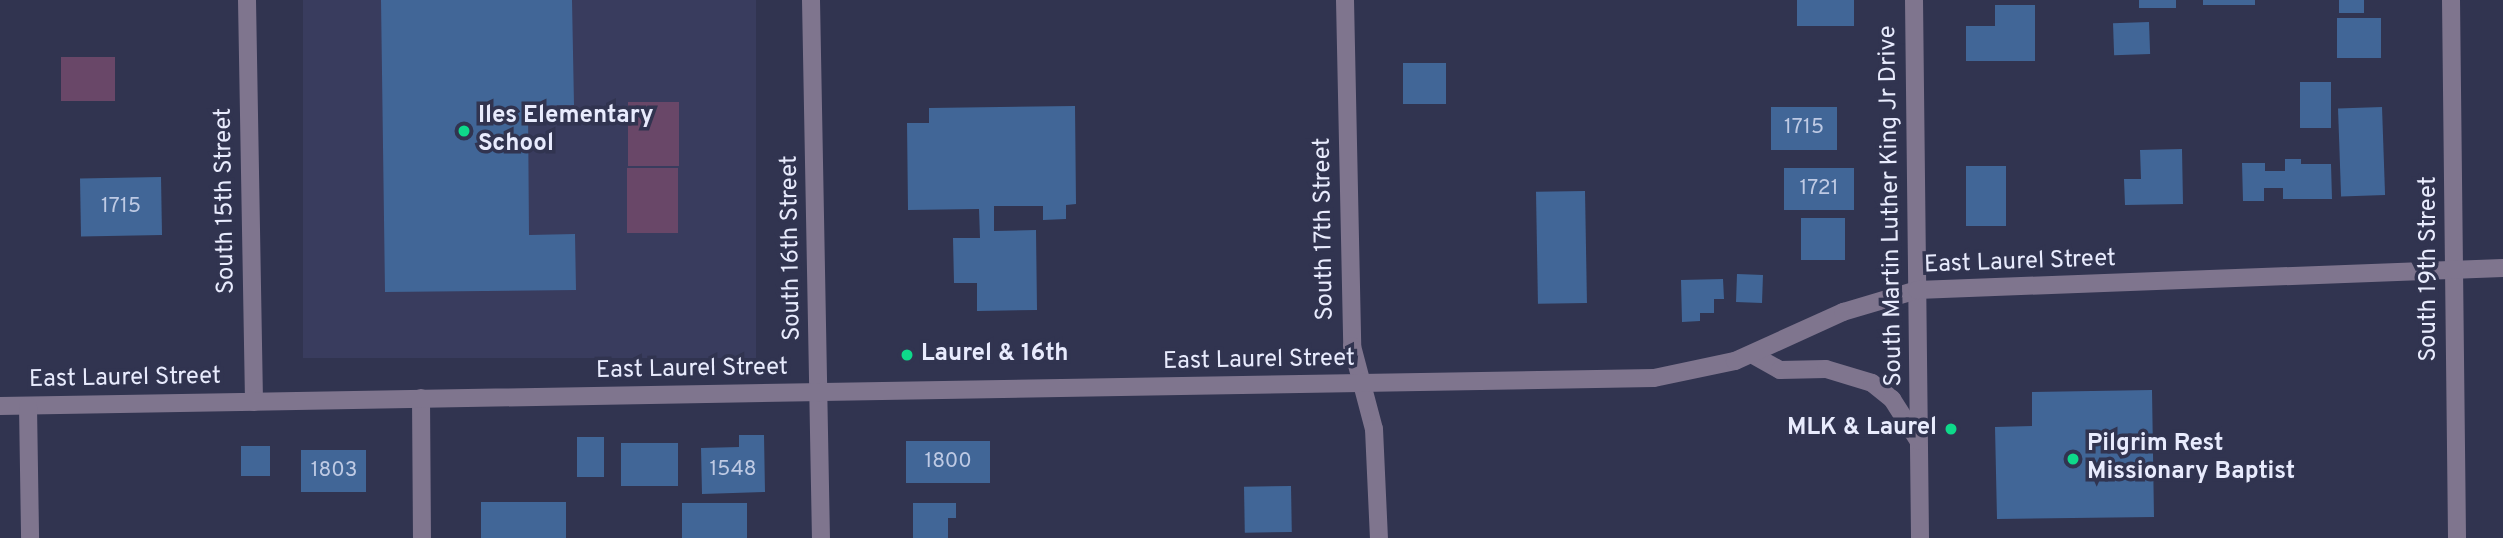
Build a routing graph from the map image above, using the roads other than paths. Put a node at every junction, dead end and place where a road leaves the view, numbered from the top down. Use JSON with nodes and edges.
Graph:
{"nodes":[{"id":1,"x":247,"y":0,"type":"edge"},
{"id":2,"x":811,"y":0,"type":"edge"},
{"id":3,"x":1345,"y":0,"type":"edge"},
{"id":4,"x":1914,"y":0,"type":"edge"},
{"id":5,"x":2452,"y":0,"type":"edge"},
{"id":6,"x":2503,"y":268,"type":"edge"},
{"id":7,"x":2454,"y":270,"type":"junction"},
{"id":8,"x":1917,"y":290,"type":"junction"},
{"id":9,"x":1753,"y":355,"type":"junction"},
{"id":10,"x":1359,"y":383,"type":"junction"},
{"id":11,"x":818,"y":392,"type":"junction"},
{"id":12,"x":421,"y":398,"type":"junction"},
{"id":13,"x":254,"y":401,"type":"junction"},
{"id":14,"x":0,"y":406,"type":"edge"},
{"id":15,"x":28,"y":406,"type":"junction"},
{"id":16,"x":1918,"y":440,"type":"junction"},
{"id":17,"x":30,"y":538,"type":"edge"},
{"id":18,"x":422,"y":538,"type":"edge"},
{"id":19,"x":821,"y":538,"type":"edge"},
{"id":20,"x":1379,"y":538,"type":"edge"},
{"id":21,"x":1920,"y":538,"type":"edge"},
{"id":22,"x":2457,"y":538,"type":"edge"}],
"edges":[{"from":1,"to":13,"type":"street","name":"South 15th Street"},
{"from":2,"to":11,"type":"street","name":"South 16th Street"},
{"from":3,"to":10,"type":"street","name":"South 17th Street"},
{"from":4,"to":8,"type":"street","name":"South Martin Luther King Jr Drive"},
{"from":5,"to":7,"type":"street","name":"South 19th Street"},
{"from":6,"to":7,"type":"street","name":"East Laurel Street"},
{"from":7,"to":8,"type":"street","name":"East Laurel Street"},
{"from":7,"to":22,"type":"street","name":"South 19th Street"},
{"from":8,"to":9,"type":"street","name":"East Laurel Street"},
{"from":8,"to":16,"type":"street","name":"South Martin Luther King Jr Drive"},
{"from":9,"to":10,"type":"street","name":"East Laurel Street"},
{"from":9,"to":16,"type":"street"},
{"from":10,"to":11,"type":"street","name":"East Laurel Street"},
{"from":10,"to":20,"type":"street","name":"South 17th Street"},
{"from":11,"to":12,"type":"street","name":"East Laurel Street"},
{"from":11,"to":19,"type":"street","name":"South 16th Street"},
{"from":12,"to":13,"type":"street","name":"East Laurel Street"},
{"from":12,"to":18,"type":"street"},
{"from":13,"to":15,"type":"street","name":"East Laurel Street"},
{"from":14,"to":15,"type":"street","name":"East Laurel Street"},
{"from":15,"to":17,"type":"street"},
{"from":16,"to":21,"type":"street","name":"South Martin Luther King Jr Drive"}]}
